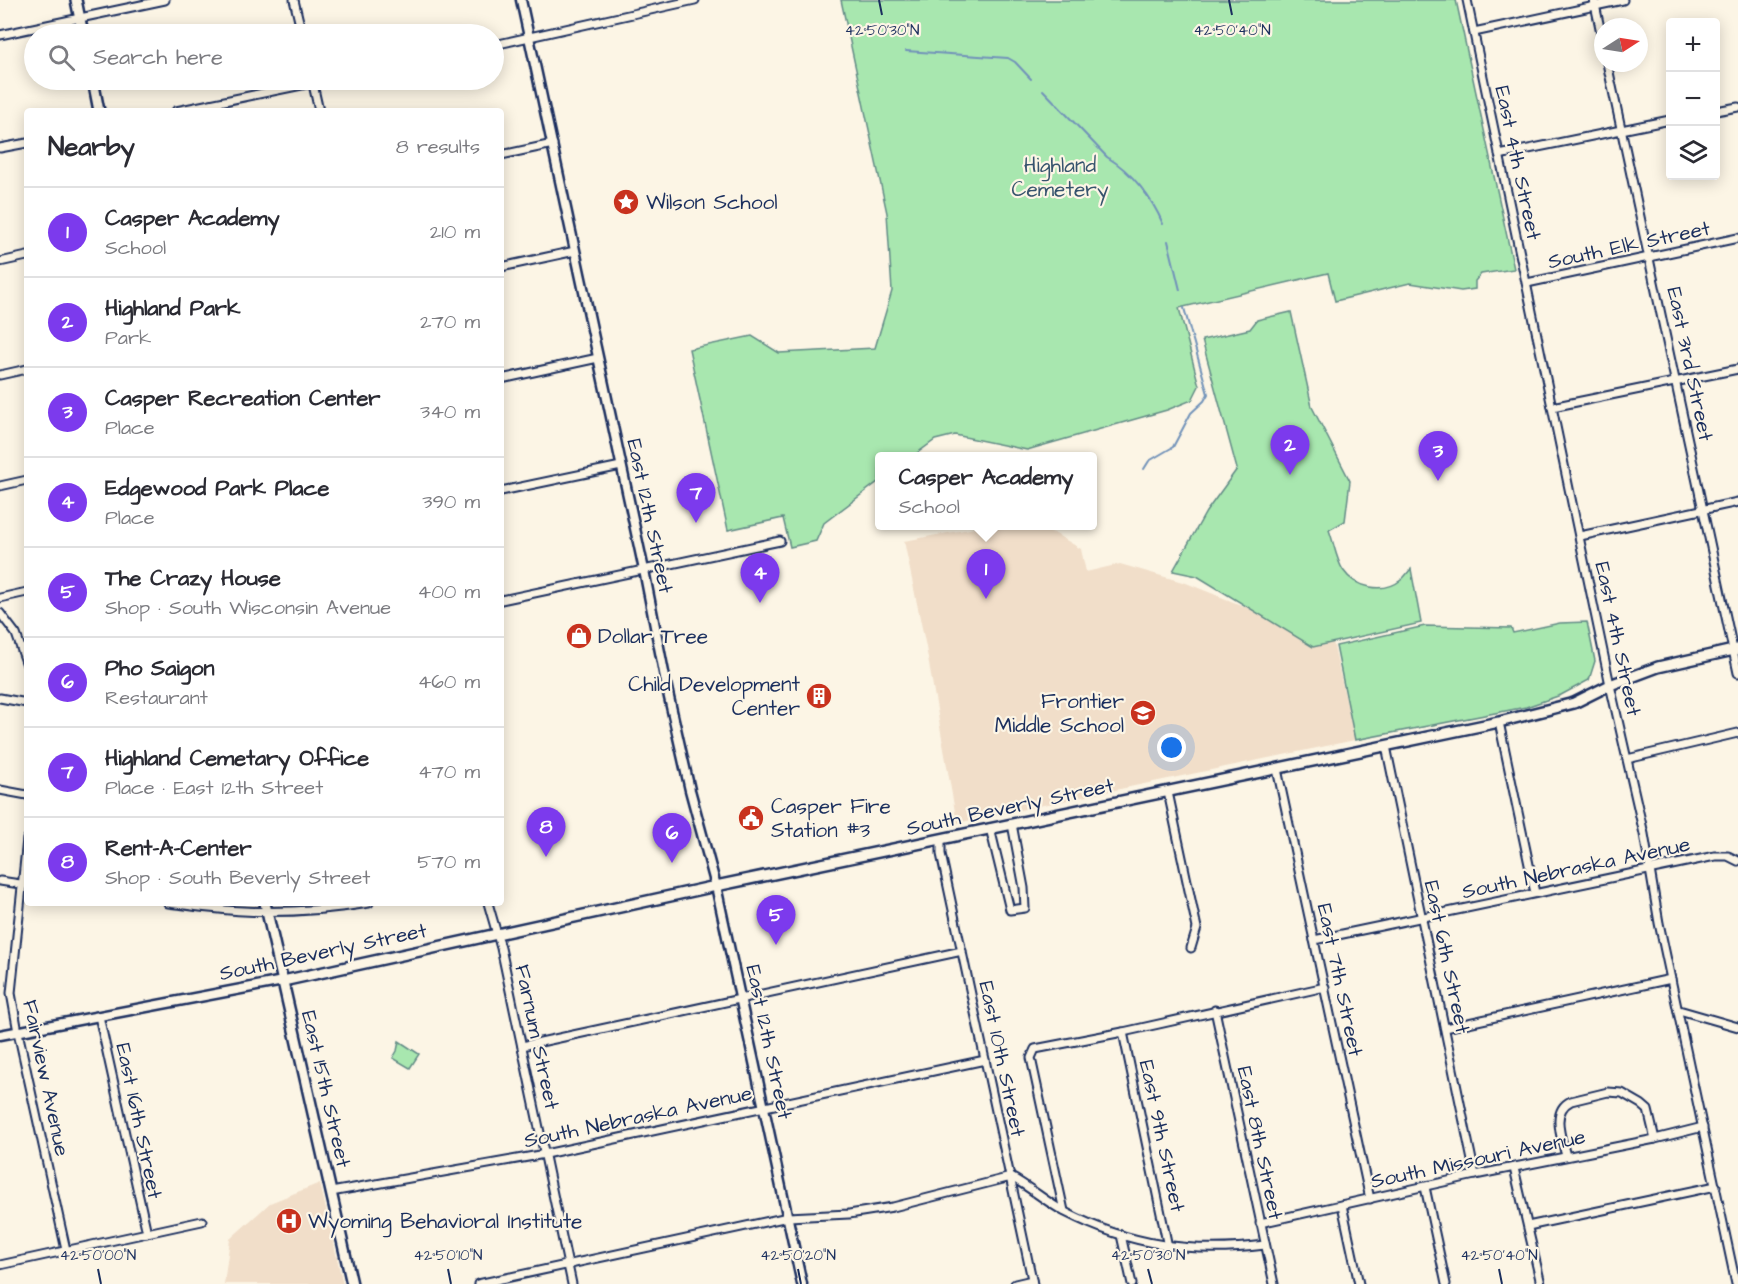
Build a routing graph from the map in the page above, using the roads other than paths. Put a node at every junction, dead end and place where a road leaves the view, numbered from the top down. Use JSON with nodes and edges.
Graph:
{"nodes":[{"id":1,"x":76,"y":0,"type":"edge"},
{"id":2,"x":165,"y":0,"type":"edge"},
{"id":3,"x":294,"y":0,"type":"edge"},
{"id":4,"x":521,"y":0,"type":"edge"},
{"id":5,"x":695,"y":0,"type":"edge"},
{"id":6,"x":1467,"y":0,"type":"edge"},
{"id":7,"x":1623,"y":0,"type":"edge"},
{"id":8,"x":1595,"y":3,"type":"edge"},
{"id":9,"x":1598,"y":18,"type":"edge"},
{"id":10,"x":80,"y":19,"type":"junction"},
{"id":11,"x":55,"y":24,"type":"edge"},
{"id":12,"x":81,"y":24,"type":"edge"},
{"id":13,"x":300,"y":24,"type":"edge"},
{"id":14,"x":24,"y":30,"type":"edge"},
{"id":15,"x":1474,"y":32,"type":"junction"},
{"id":16,"x":0,"y":35,"type":"edge"},
{"id":17,"x":530,"y":37,"type":"junction"},
{"id":18,"x":504,"y":43,"type":"edge"},
{"id":19,"x":1609,"y":72,"type":"edge"},
{"id":20,"x":95,"y":90,"type":"edge"},
{"id":21,"x":271,"y":90,"type":"edge"},
{"id":22,"x":314,"y":90,"type":"edge"},
{"id":23,"x":1738,"y":107,"type":"edge"},
{"id":24,"x":98,"y":108,"type":"edge"},
{"id":25,"x":190,"y":108,"type":"edge"},
{"id":26,"x":318,"y":108,"type":"edge"},
{"id":27,"x":1720,"y":110,"type":"edge"},
{"id":28,"x":1666,"y":121,"type":"edge"},
{"id":29,"x":1623,"y":130,"type":"junction"},
{"id":30,"x":24,"y":144,"type":"edge"},
{"id":31,"x":553,"y":144,"type":"junction"},
{"id":32,"x":0,"y":148,"type":"edge"},
{"id":33,"x":504,"y":154,"type":"edge"},
{"id":34,"x":1499,"y":155,"type":"junction"},
{"id":35,"x":1738,"y":238,"type":"edge"},
{"id":36,"x":575,"y":251,"type":"junction"},
{"id":37,"x":24,"y":257,"type":"edge"},
{"id":38,"x":1650,"y":257,"type":"junction"},
{"id":39,"x":0,"y":262,"type":"edge"},
{"id":40,"x":504,"y":266,"type":"edge"},
{"id":41,"x":1527,"y":283,"type":"junction"},
{"id":42,"x":598,"y":358,"type":"junction"},
{"id":43,"x":1738,"y":369,"type":"edge"},
{"id":44,"x":24,"y":370,"type":"edge"},
{"id":45,"x":0,"y":375,"type":"edge"},
{"id":46,"x":504,"y":378,"type":"edge"},
{"id":47,"x":1676,"y":382,"type":"junction"},
{"id":48,"x":1552,"y":407,"type":"junction"},
{"id":49,"x":621,"y":466,"type":"junction"},
{"id":50,"x":24,"y":481,"type":"edge"},
{"id":51,"x":0,"y":486,"type":"edge"},
{"id":52,"x":504,"y":490,"type":"edge"},
{"id":53,"x":1738,"y":502,"type":"edge"},
{"id":54,"x":1703,"y":510,"type":"junction"},
{"id":55,"x":1580,"y":536,"type":"junction"},
{"id":56,"x":780,"y":541,"type":"dead end"},
{"id":57,"x":644,"y":570,"type":"junction"},
{"id":58,"x":24,"y":593,"type":"edge"},
{"id":59,"x":0,"y":598,"type":"edge"},
{"id":60,"x":504,"y":599,"type":"edge"},
{"id":61,"x":0,"y":613,"type":"edge"},
{"id":62,"x":1736,"y":649,"type":"edge"},
{"id":63,"x":24,"y":656,"type":"edge"},
{"id":64,"x":1738,"y":673,"type":"edge"},
{"id":65,"x":1610,"y":684,"type":"junction"},
{"id":66,"x":0,"y":698,"type":"edge"},
{"id":67,"x":24,"y":702,"type":"edge"},
{"id":68,"x":1499,"y":722,"type":"junction"},
{"id":69,"x":1738,"y":733,"type":"edge"},
{"id":70,"x":1386,"y":746,"type":"junction"},
{"id":71,"x":1627,"y":759,"type":"junction"},
{"id":72,"x":1277,"y":769,"type":"junction"},
{"id":73,"x":0,"y":790,"type":"edge"},
{"id":74,"x":1168,"y":792,"type":"junction"},
{"id":75,"x":24,"y":794,"type":"edge"},
{"id":76,"x":1012,"y":824,"type":"junction"},
{"id":77,"x":990,"y":828,"type":"junction"},
{"id":78,"x":941,"y":840,"type":"junction"},
{"id":79,"x":1738,"y":861,"type":"edge"},
{"id":80,"x":1650,"y":870,"type":"junction"},
{"id":81,"x":0,"y":881,"type":"edge"},
{"id":82,"x":24,"y":885,"type":"edge"},
{"id":83,"x":716,"y":886,"type":"junction"},
{"id":84,"x":1535,"y":893,"type":"junction"},
{"id":85,"x":242,"y":906,"type":"edge"},
{"id":86,"x":350,"y":906,"type":"edge"},
{"id":87,"x":489,"y":906,"type":"edge"},
{"id":88,"x":266,"y":907,"type":"edge"},
{"id":89,"x":1422,"y":918,"type":"junction"},
{"id":90,"x":496,"y":934,"type":"junction"},
{"id":91,"x":1314,"y":940,"type":"junction"},
{"id":92,"x":1191,"y":948,"type":"dead end"},
{"id":93,"x":962,"y":951,"type":"junction"},
{"id":94,"x":1671,"y":979,"type":"junction"},
{"id":95,"x":283,"y":981,"type":"junction"},
{"id":96,"x":1324,"y":987,"type":"junction"},
{"id":97,"x":741,"y":998,"type":"junction"},
{"id":98,"x":1215,"y":1010,"type":"junction"},
{"id":99,"x":1679,"y":1010,"type":"junction"},
{"id":100,"x":99,"y":1016,"type":"junction"},
{"id":101,"x":1738,"y":1027,"type":"edge"},
{"id":102,"x":1445,"y":1028,"type":"junction"},
{"id":103,"x":18,"y":1032,"type":"junction"},
{"id":104,"x":1123,"y":1032,"type":"junction"},
{"id":105,"x":0,"y":1035,"type":"edge"},
{"id":106,"x":522,"y":1046,"type":"junction"},
{"id":107,"x":985,"y":1060,"type":"junction"},
{"id":108,"x":765,"y":1108,"type":"junction"},
{"id":109,"x":1703,"y":1127,"type":"junction"},
{"id":110,"x":1655,"y":1139,"type":"junction"},
{"id":111,"x":545,"y":1154,"type":"junction"},
{"id":112,"x":1566,"y":1156,"type":"junction"},
{"id":113,"x":1514,"y":1168,"type":"junction"},
{"id":114,"x":1475,"y":1175,"type":"junction"},
{"id":115,"x":1011,"y":1178,"type":"junction"},
{"id":116,"x":1716,"y":1186,"type":"junction"},
{"id":117,"x":1425,"y":1187,"type":"junction"},
{"id":118,"x":332,"y":1192,"type":"junction"},
{"id":119,"x":1370,"y":1199,"type":"junction"},
{"id":120,"x":1342,"y":1205,"type":"junction"},
{"id":121,"x":1064,"y":1211,"type":"junction"},
{"id":122,"x":788,"y":1217,"type":"junction"},
{"id":123,"x":202,"y":1221,"type":"dead end"},
{"id":124,"x":1260,"y":1223,"type":"junction"},
{"id":125,"x":1528,"y":1226,"type":"junction"},
{"id":126,"x":147,"y":1233,"type":"junction"},
{"id":127,"x":1122,"y":1235,"type":"junction"},
{"id":128,"x":1265,"y":1245,"type":"junction"},
{"id":129,"x":1168,"y":1247,"type":"junction"},
{"id":130,"x":66,"y":1250,"type":"junction"},
{"id":131,"x":0,"y":1264,"type":"edge"},
{"id":132,"x":568,"y":1264,"type":"junction"},
{"id":133,"x":1032,"y":1282,"type":"edge"},
{"id":134,"x":352,"y":1284,"type":"edge"},
{"id":135,"x":477,"y":1284,"type":"edge"},
{"id":136,"x":572,"y":1284,"type":"edge"},
{"id":137,"x":802,"y":1284,"type":"edge"},
{"id":138,"x":1015,"y":1284,"type":"edge"},
{"id":139,"x":1132,"y":1284,"type":"edge"},
{"id":140,"x":1274,"y":1284,"type":"edge"},
{"id":141,"x":1359,"y":1284,"type":"edge"},
{"id":142,"x":1446,"y":1284,"type":"edge"},
{"id":143,"x":1540,"y":1284,"type":"edge"},
{"id":144,"x":1736,"y":1284,"type":"edge"}],
"edges":[{"from":1,"to":10,"type":"main road"},
{"from":2,"to":10,"type":"street"},
{"from":3,"to":13,"type":"street"},
{"from":4,"to":17,"type":"street","name":"East 12th Street"},
{"from":5,"to":17,"type":"street"},
{"from":6,"to":15,"type":"street","name":"East 4th Street"},
{"from":7,"to":8,"type":"street"},
{"from":8,"to":9,"type":"street"},
{"from":8,"to":15,"type":"street"},
{"from":10,"to":11,"type":"street"},
{"from":10,"to":12,"type":"main road"},
{"from":14,"to":16,"type":"street"},
{"from":15,"to":34,"type":"street","name":"East 4th Street"},
{"from":17,"to":18,"type":"street"},
{"from":17,"to":31,"type":"street","name":"East 12th Street"},
{"from":19,"to":29,"type":"street","name":"East 3rd Street"},
{"from":20,"to":24,"type":"main road"},
{"from":21,"to":25,"type":"street"},
{"from":22,"to":26,"type":"street"},
{"from":23,"to":27,"type":"street"},
{"from":28,"to":29,"type":"street"},
{"from":29,"to":34,"type":"street"},
{"from":29,"to":38,"type":"street","name":"East 3rd Street"},
{"from":30,"to":32,"type":"street"},
{"from":31,"to":33,"type":"street"},
{"from":31,"to":36,"type":"street","name":"East 12th Street"},
{"from":34,"to":41,"type":"street","name":"East 4th Street"},
{"from":35,"to":38,"type":"street","name":"South Elk Street"},
{"from":36,"to":40,"type":"street"},
{"from":36,"to":42,"type":"street","name":"East 12th Street"},
{"from":37,"to":39,"type":"street"},
{"from":38,"to":41,"type":"street","name":"South Elk Street"},
{"from":38,"to":47,"type":"street","name":"East 3rd Street"},
{"from":41,"to":48,"type":"street","name":"East 4th Street"},
{"from":42,"to":46,"type":"street"},
{"from":42,"to":49,"type":"street","name":"East 12th Street"},
{"from":43,"to":47,"type":"street"},
{"from":44,"to":45,"type":"street"},
{"from":47,"to":48,"type":"street"},
{"from":47,"to":54,"type":"street","name":"East 3rd Street"},
{"from":48,"to":55,"type":"street","name":"East 4th Street"},
{"from":49,"to":52,"type":"street"},
{"from":49,"to":57,"type":"street","name":"East 12th Street"},
{"from":50,"to":51,"type":"street"},
{"from":53,"to":54,"type":"street"},
{"from":54,"to":55,"type":"street"},
{"from":54,"to":62,"type":"street","name":"East 3rd Street"},
{"from":55,"to":65,"type":"street","name":"East 4th Street"},
{"from":56,"to":57,"type":"street"},
{"from":57,"to":60,"type":"street"},
{"from":57,"to":83,"type":"street","name":"East 12th Street"},
{"from":58,"to":59,"type":"street"},
{"from":61,"to":63,"type":"street"},
{"from":62,"to":64,"type":"street","name":"East 3rd Street"},
{"from":62,"to":65,"type":"main road","name":"South Beverly Street"},
{"from":65,"to":68,"type":"main road","name":"South Beverly Street"},
{"from":65,"to":71,"type":"street","name":"East 4th Street"},
{"from":66,"to":67,"type":"street"},
{"from":68,"to":70,"type":"main road","name":"South Beverly Street"},
{"from":68,"to":84,"type":"street"},
{"from":69,"to":71,"type":"street"},
{"from":70,"to":72,"type":"main road","name":"South Beverly Street"},
{"from":70,"to":89,"type":"street","name":"East 6th Street"},
{"from":71,"to":80,"type":"street","name":"East 4th Street"},
{"from":72,"to":74,"type":"main road","name":"South Beverly Street"},
{"from":72,"to":91,"type":"street","name":"East 7th Street"},
{"from":73,"to":75,"type":"street"},
{"from":74,"to":76,"type":"main road","name":"South Beverly Street"},
{"from":74,"to":92,"type":"street"},
{"from":76,"to":77,"type":"main road","name":"South Beverly Street"},
{"from":76,"to":77,"type":"street"},
{"from":77,"to":78,"type":"main road","name":"South Beverly Street"},
{"from":78,"to":83,"type":"main road","name":"South Beverly Street"},
{"from":78,"to":93,"type":"street","name":"East 10th Street"},
{"from":79,"to":80,"type":"street","name":"South Nebraska Avenue"},
{"from":80,"to":84,"type":"street","name":"South Nebraska Avenue"},
{"from":80,"to":94,"type":"street","name":"East 4th Street"},
{"from":81,"to":82,"type":"street"},
{"from":82,"to":103,"type":"street","name":"Fairview Avenue"},
{"from":83,"to":90,"type":"main road","name":"South Beverly Street"},
{"from":83,"to":97,"type":"street","name":"East 12th Street"},
{"from":84,"to":89,"type":"street","name":"South Nebraska Avenue"},
{"from":85,"to":88,"type":"street"},
{"from":86,"to":88,"type":"street"},
{"from":87,"to":90,"type":"street","name":"Farnum Street"},
{"from":88,"to":95,"type":"main road","name":"East 15th Street"},
{"from":89,"to":91,"type":"street","name":"South Nebraska Avenue"},
{"from":89,"to":102,"type":"street","name":"East 6th Street"},
{"from":90,"to":95,"type":"main road","name":"South Beverly Street"},
{"from":90,"to":106,"type":"street","name":"Farnum Street"},
{"from":91,"to":96,"type":"street","name":"East 7th Street"},
{"from":93,"to":97,"type":"street"},
{"from":93,"to":107,"type":"street","name":"East 10th Street"},
{"from":94,"to":99,"type":"street","name":"East 4th Street"},
{"from":94,"to":102,"type":"street"},
{"from":95,"to":100,"type":"street","name":"South Beverly Street"},
{"from":95,"to":118,"type":"main road","name":"East 15th Street"},
{"from":96,"to":98,"type":"street"},
{"from":96,"to":119,"type":"street","name":"East 7th Street"},
{"from":97,"to":106,"type":"street"},
{"from":97,"to":108,"type":"street","name":"East 12th Street"},
{"from":98,"to":104,"type":"street"},
{"from":98,"to":124,"type":"street","name":"East 8th Street"},
{"from":99,"to":101,"type":"street"},
{"from":99,"to":109,"type":"street","name":"East 4th Street"},
{"from":100,"to":103,"type":"street","name":"South Beverly Street"},
{"from":100,"to":126,"type":"street","name":"East 16th Street"},
{"from":102,"to":114,"type":"street","name":"East 6th Street"},
{"from":103,"to":105,"type":"street","name":"South Beverly Street"},
{"from":103,"to":130,"type":"street","name":"Fairview Avenue"},
{"from":104,"to":121,"type":"street"},
{"from":104,"to":129,"type":"street","name":"East 9th Street"},
{"from":106,"to":111,"type":"street","name":"Farnum Street"},
{"from":107,"to":108,"type":"street","name":"South Nebraska Avenue"},
{"from":107,"to":115,"type":"street","name":"East 10th Street"},
{"from":108,"to":111,"type":"street","name":"South Nebraska Avenue"},
{"from":108,"to":122,"type":"street","name":"East 12th Street"},
{"from":109,"to":110,"type":"street","name":"South Missouri Avenue"},
{"from":109,"to":116,"type":"street","name":"East 4th Street"},
{"from":110,"to":112,"type":"street","name":"South Missouri Avenue"},
{"from":110,"to":112,"type":"street"},
{"from":111,"to":118,"type":"street","name":"South Nebraska Avenue"},
{"from":111,"to":132,"type":"street","name":"Farnum Street"},
{"from":112,"to":113,"type":"street","name":"South Missouri Avenue"},
{"from":113,"to":114,"type":"street","name":"South Missouri Avenue"},
{"from":113,"to":125,"type":"street"},
{"from":114,"to":117,"type":"street","name":"South Missouri Avenue"},
{"from":115,"to":121,"type":"street"},
{"from":115,"to":122,"type":"street"},
{"from":115,"to":133,"type":"street","name":"East 10th Street"},
{"from":116,"to":125,"type":"street"},
{"from":116,"to":144,"type":"street","name":"East 4th Street"},
{"from":117,"to":119,"type":"street","name":"South Missouri Avenue"},
{"from":117,"to":142,"type":"street"},
{"from":118,"to":134,"type":"main road","name":"East 15th Street"},
{"from":119,"to":120,"type":"street","name":"South Missouri Avenue"},
{"from":120,"to":124,"type":"street","name":"South Missouri Avenue"},
{"from":120,"to":141,"type":"street"},
{"from":121,"to":127,"type":"street"},
{"from":122,"to":132,"type":"street"},
{"from":122,"to":137,"type":"street","name":"East 12th Street"},
{"from":123,"to":126,"type":"street"},
{"from":124,"to":128,"type":"street","name":"East 8th Street"},
{"from":125,"to":143,"type":"street"},
{"from":126,"to":130,"type":"street"},
{"from":127,"to":129,"type":"street"},
{"from":127,"to":139,"type":"street"},
{"from":128,"to":129,"type":"street"},
{"from":128,"to":140,"type":"street","name":"East 8th Street"},
{"from":130,"to":131,"type":"street"},
{"from":132,"to":135,"type":"street"},
{"from":132,"to":136,"type":"street","name":"Farnum Street"},
{"from":133,"to":138,"type":"street"}]}
